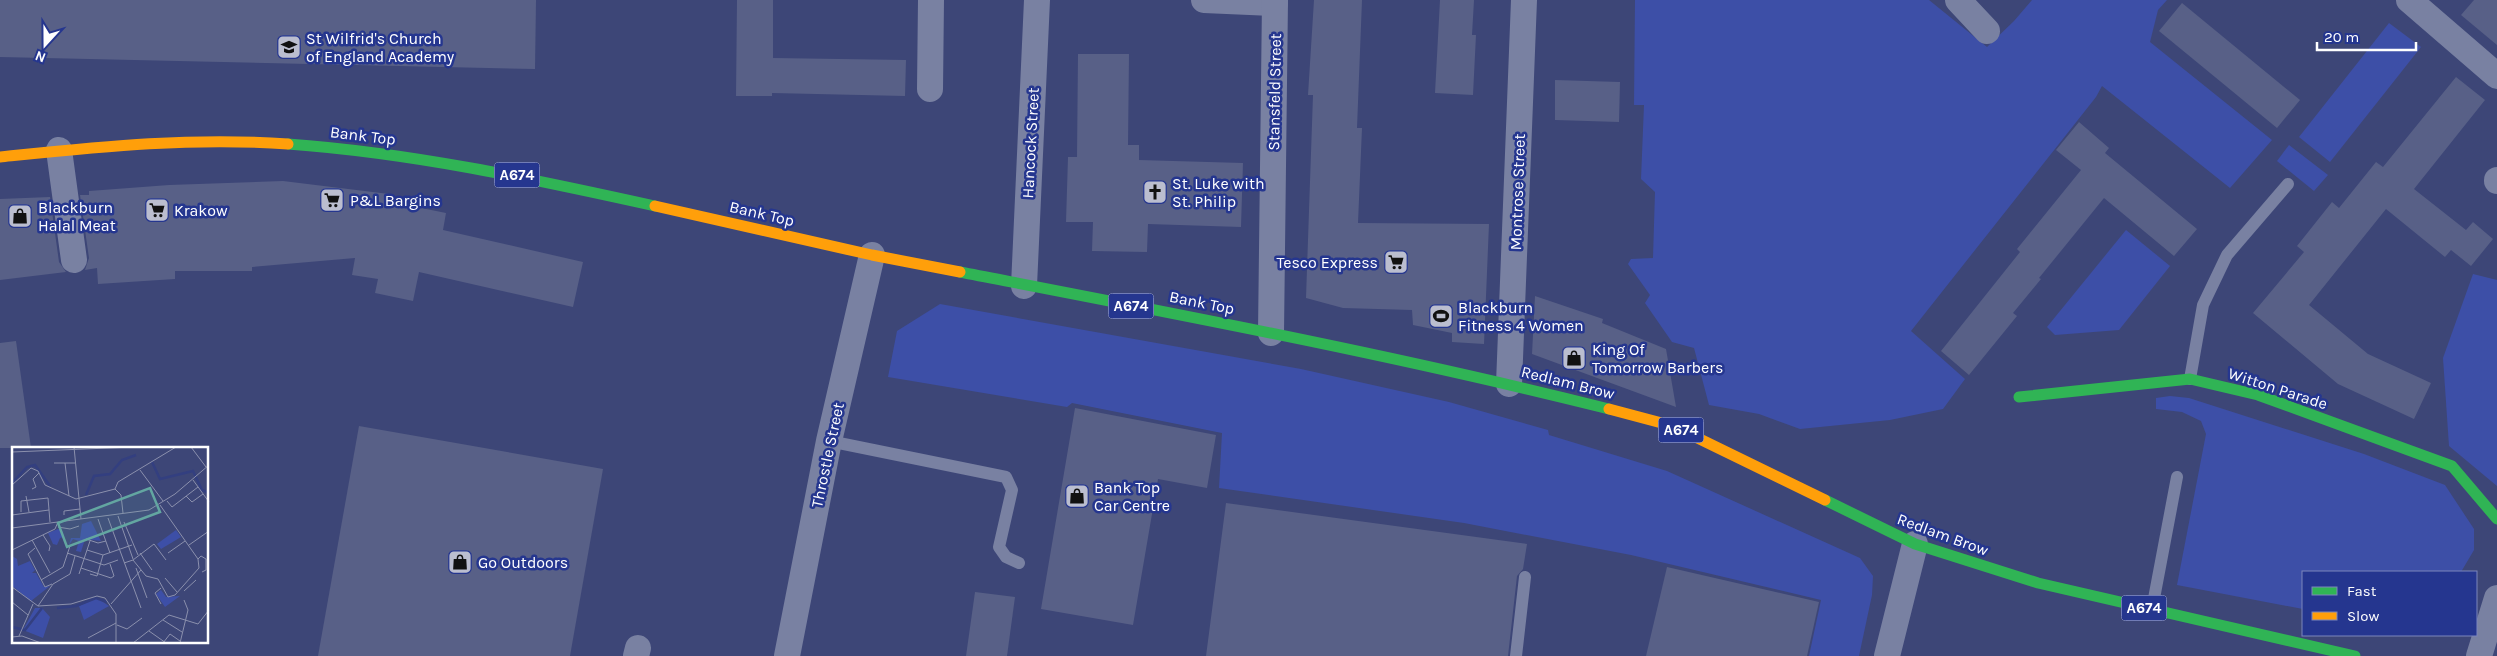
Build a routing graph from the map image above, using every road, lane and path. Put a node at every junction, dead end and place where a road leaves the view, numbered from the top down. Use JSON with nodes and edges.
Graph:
{"nodes":[{"id":1,"x":931,"y":0,"type":"edge"},
{"id":2,"x":1037,"y":0,"type":"edge"},
{"id":3,"x":1204,"y":0,"type":"edge"},
{"id":4,"x":1524,"y":0,"type":"edge"},
{"id":5,"x":1958,"y":0,"type":"edge"},
{"id":6,"x":1275,"y":2,"type":"edge"},
{"id":7,"x":2418,"y":3,"type":"edge"},
{"id":8,"x":1987,"y":31,"type":"dead end"},
{"id":9,"x":2497,"y":76,"type":"edge"},
{"id":10,"x":930,"y":89,"type":"dead end"},
{"id":11,"x":59,"y":150,"type":"junction"},
{"id":12,"x":0,"y":156,"type":"edge"},
{"id":13,"x":2288,"y":184,"type":"dead end"},
{"id":14,"x":872,"y":255,"type":"junction"},
{"id":15,"x":74,"y":260,"type":"dead end"},
{"id":16,"x":1024,"y":286,"type":"junction"},
{"id":17,"x":1271,"y":333,"type":"junction"},
{"id":18,"x":2190,"y":379,"type":"junction"},
{"id":19,"x":1509,"y":384,"type":"junction"},
{"id":20,"x":2019,"y":397,"type":"dead end"},
{"id":21,"x":829,"y":442,"type":"junction"},
{"id":22,"x":2177,"y":477,"type":"dead end"},
{"id":23,"x":2497,"y":519,"type":"edge"},
{"id":24,"x":1915,"y":544,"type":"junction"},
{"id":25,"x":1019,"y":563,"type":"dead end"},
{"id":26,"x":1525,"y":577,"type":"dead end"},
{"id":27,"x":2497,"y":598,"type":"edge"},
{"id":28,"x":2152,"y":609,"type":"junction"},
{"id":29,"x":787,"y":656,"type":"edge"},
{"id":30,"x":1516,"y":656,"type":"edge"},
{"id":31,"x":1887,"y":656,"type":"edge"},
{"id":32,"x":2355,"y":656,"type":"edge"},
{"id":33,"x":2479,"y":656,"type":"edge"}],
"edges":[{"from":1,"to":10,"type":"street"},
{"from":2,"to":16,"type":"street","name":"Hancock Street"},
{"from":3,"to":6,"type":"street"},
{"from":4,"to":19,"type":"street","name":"Montrose Street"},
{"from":5,"to":8,"type":"street"},
{"from":6,"to":17,"type":"street","name":"Stansfeld Street"},
{"from":7,"to":9,"type":"street"},
{"from":11,"to":12,"type":"main road","name":"Bank Top","number":"A674"},
{"from":11,"to":14,"type":"main road","name":"Bank Top","number":"A674"},
{"from":11,"to":15,"type":"street"},
{"from":13,"to":18,"type":"lane"},
{"from":14,"to":16,"type":"main road","name":"Bank Top","number":"A674"},
{"from":14,"to":21,"type":"street","name":"Throstle Street"},
{"from":16,"to":17,"type":"main road","name":"Bank Top","number":"A674"},
{"from":17,"to":19,"type":"main road","name":"Bank Top","number":"A674"},
{"from":18,"to":20,"type":"main road","name":"Witton Parade"},
{"from":18,"to":23,"type":"main road","name":"Witton Parade"},
{"from":19,"to":24,"type":"main road","name":"Redlam Brow","number":"A674"},
{"from":21,"to":25,"type":"lane"},
{"from":21,"to":29,"type":"street","name":"Throstle Street"},
{"from":22,"to":28,"type":"lane"},
{"from":24,"to":28,"type":"main road","name":"Redlam Brow","number":"A674"},
{"from":24,"to":31,"type":"street"},
{"from":26,"to":30,"type":"lane"},
{"from":27,"to":33,"type":"street"},
{"from":28,"to":32,"type":"main road","name":"Redlam Brow","number":"A674"}]}
